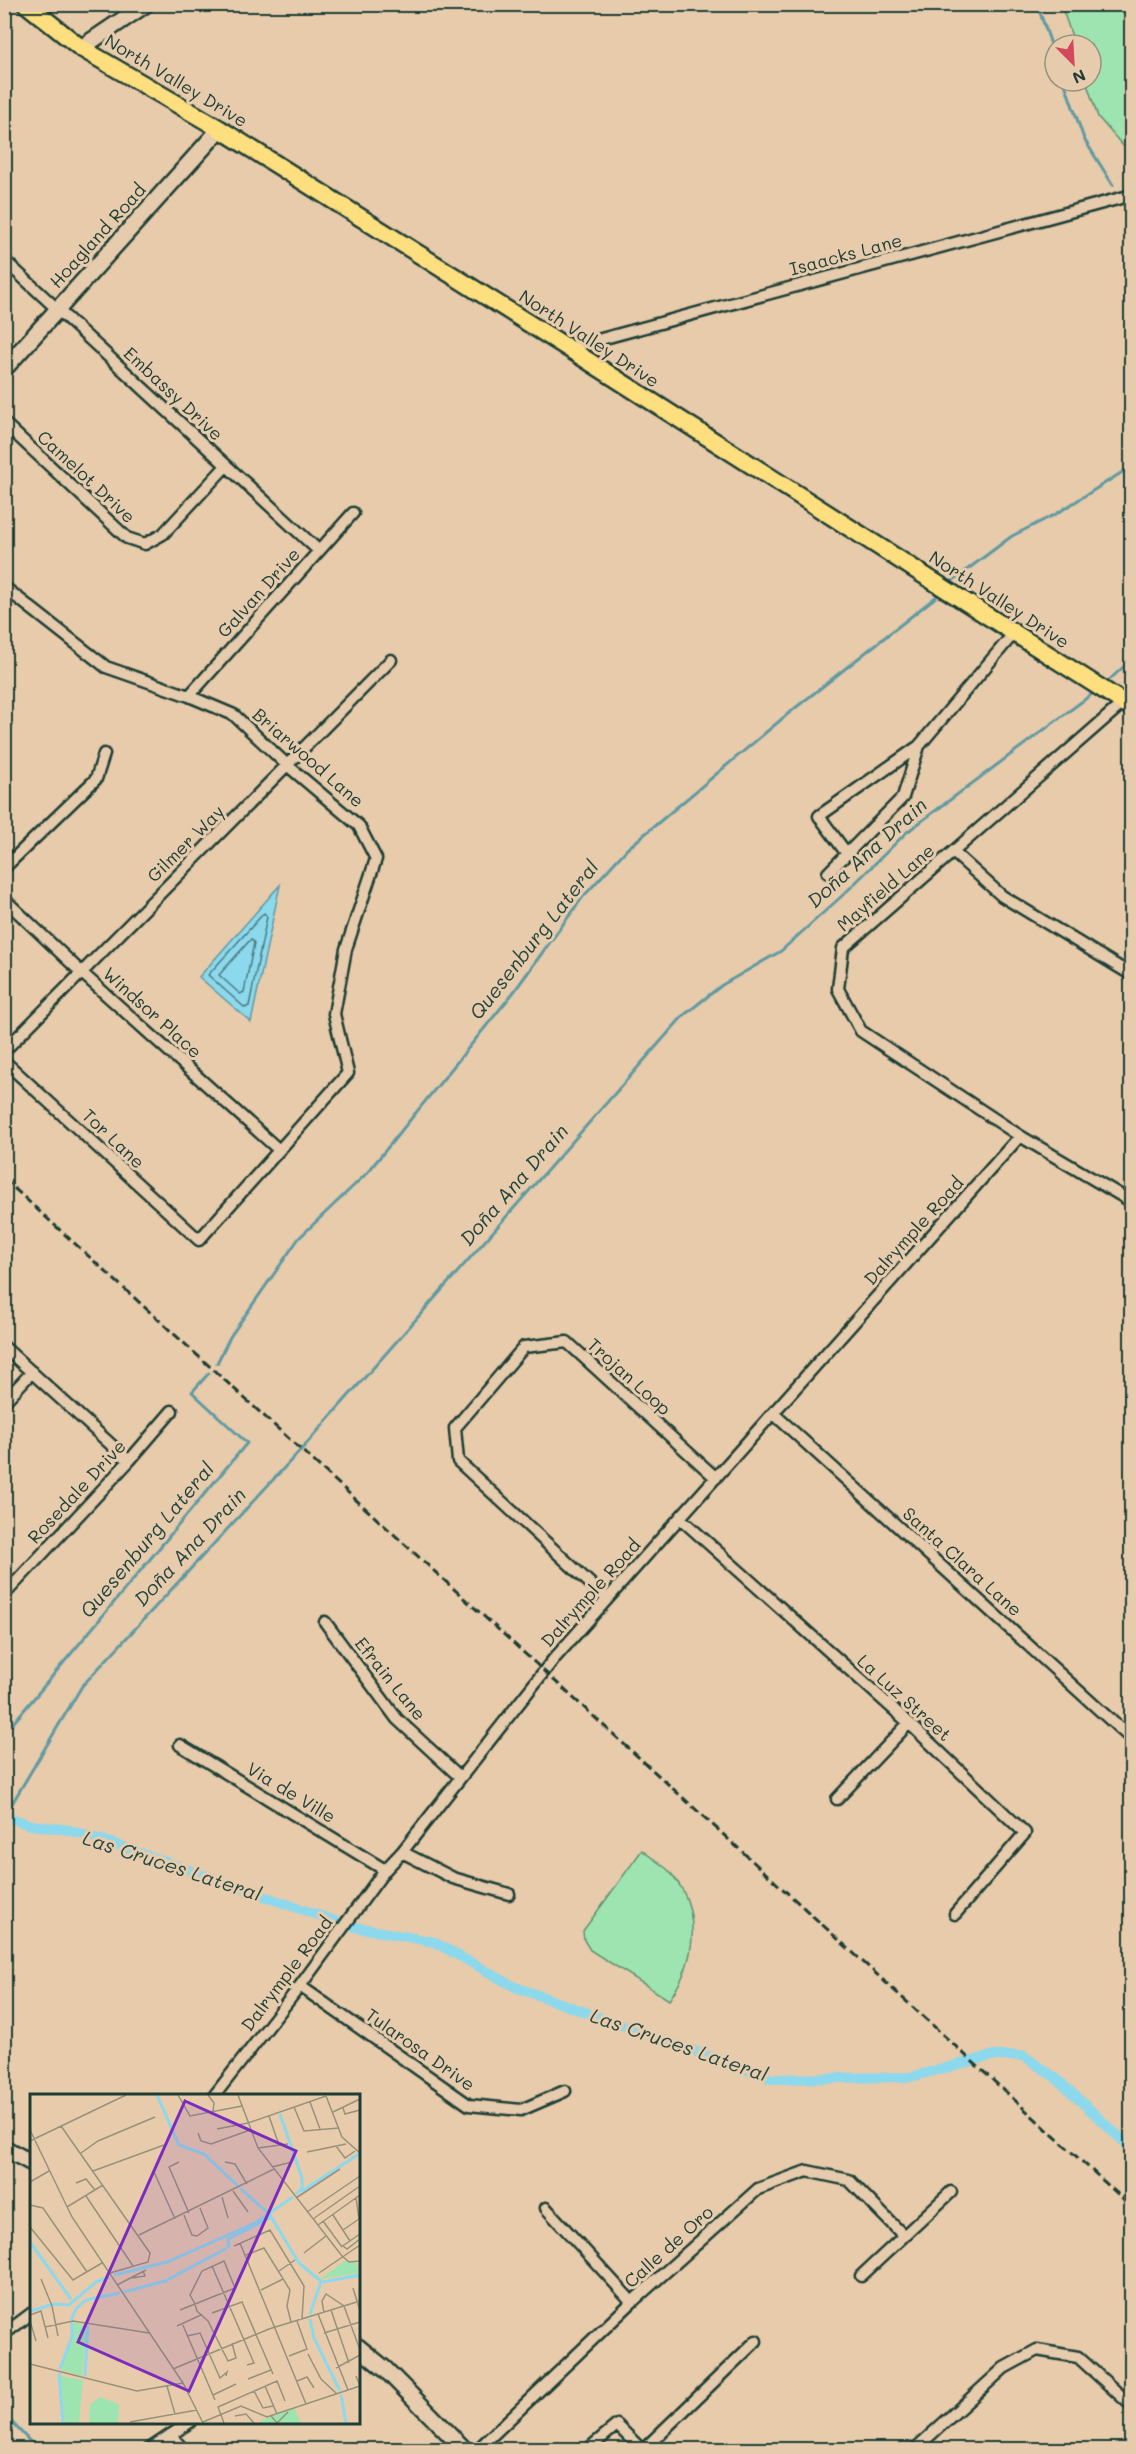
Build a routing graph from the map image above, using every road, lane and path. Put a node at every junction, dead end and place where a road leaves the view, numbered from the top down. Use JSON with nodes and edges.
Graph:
{"nodes":[{"id":1,"x":26,"y":4,"type":"edge"},
{"id":2,"x":146,"y":4,"type":"edge"},
{"id":3,"x":81,"y":48,"type":"junction"},
{"id":4,"x":220,"y":129,"type":"junction"},
{"id":5,"x":1131,"y":195,"type":"edge"},
{"id":6,"x":4,"y":260,"type":"edge"},
{"id":7,"x":58,"y":309,"type":"junction"},
{"id":8,"x":568,"y":348,"type":"junction"},
{"id":9,"x":4,"y":369,"type":"edge"},
{"id":10,"x":4,"y":423,"type":"edge"},
{"id":11,"x":226,"y":466,"type":"junction"},
{"id":12,"x":353,"y":513,"type":"dead end"},
{"id":13,"x":319,"y":551,"type":"junction"},
{"id":14,"x":4,"y":587,"type":"edge"},
{"id":15,"x":1014,"y":633,"type":"junction"},
{"id":16,"x":391,"y":660,"type":"dead end"},
{"id":17,"x":189,"y":696,"type":"junction"},
{"id":18,"x":1123,"y":702,"type":"edge"},
{"id":19,"x":919,"y":746,"type":"junction"},
{"id":20,"x":104,"y":754,"type":"dead end"},
{"id":21,"x":287,"y":765,"type":"junction"},
{"id":22,"x":953,"y":852,"type":"junction"},
{"id":23,"x":847,"y":854,"type":"junction"},
{"id":24,"x":4,"y":868,"type":"edge"},
{"id":25,"x":828,"y":873,"type":"dead end"},
{"id":26,"x":4,"y":899,"type":"edge"},
{"id":27,"x":82,"y":973,"type":"junction"},
{"id":28,"x":1131,"y":975,"type":"edge"},
{"id":29,"x":4,"y":1051,"type":"edge"},
{"id":30,"x":4,"y":1061,"type":"edge"},
{"id":31,"x":1020,"y":1136,"type":"junction"},
{"id":32,"x":279,"y":1150,"type":"junction"},
{"id":33,"x":1131,"y":1202,"type":"edge"},
{"id":34,"x":199,"y":1240,"type":"joint"},
{"id":35,"x":4,"y":1347,"type":"edge"},
{"id":36,"x":32,"y":1372,"type":"junction"},
{"id":37,"x":4,"y":1402,"type":"edge"},
{"id":38,"x":172,"y":1411,"type":"dead end"},
{"id":39,"x":774,"y":1414,"type":"junction"},
{"id":40,"x":129,"y":1461,"type":"junction"},
{"id":41,"x":716,"y":1478,"type":"junction"},
{"id":42,"x":680,"y":1518,"type":"junction"},
{"id":43,"x":4,"y":1595,"type":"edge"},
{"id":44,"x":607,"y":1599,"type":"junction"},
{"id":45,"x":325,"y":1622,"type":"dead end"},
{"id":46,"x":909,"y":1723,"type":"junction"},
{"id":47,"x":1127,"y":1735,"type":"dead end"},
{"id":48,"x":180,"y":1745,"type":"dead end"},
{"id":49,"x":460,"y":1777,"type":"junction"},
{"id":50,"x":837,"y":1799,"type":"dead end"},
{"id":51,"x":402,"y":1852,"type":"junction"},
{"id":52,"x":385,"y":1870,"type":"junction"},
{"id":53,"x":509,"y":1894,"type":"dead end"},
{"id":54,"x":955,"y":1914,"type":"dead end"},
{"id":55,"x":300,"y":1986,"type":"junction"},
{"id":56,"x":564,"y":2091,"type":"dead end"},
{"id":57,"x":216,"y":2094,"type":"edge"},
{"id":58,"x":4,"y":2148,"type":"edge"},
{"id":59,"x":30,"y":2162,"type":"edge"},
{"id":60,"x":951,"y":2192,"type":"dead end"},
{"id":61,"x":546,"y":2208,"type":"dead end"},
{"id":62,"x":904,"y":2236,"type":"junction"},
{"id":63,"x":861,"y":2276,"type":"dead end"},
{"id":64,"x":632,"y":2302,"type":"junction"},
{"id":65,"x":30,"y":2314,"type":"edge"},
{"id":66,"x":4,"y":2334,"type":"edge"},
{"id":67,"x":756,"y":2341,"type":"dead end"},
{"id":68,"x":360,"y":2349,"type":"edge"},
{"id":69,"x":1131,"y":2406,"type":"edge"},
{"id":70,"x":186,"y":2424,"type":"edge"},
{"id":71,"x":170,"y":2435,"type":"junction"},
{"id":72,"x":148,"y":2450,"type":"edge"},
{"id":73,"x":184,"y":2450,"type":"edge"},
{"id":74,"x":465,"y":2450,"type":"edge"},
{"id":75,"x":477,"y":2450,"type":"edge"},
{"id":76,"x":587,"y":2450,"type":"edge"},
{"id":77,"x":643,"y":2450,"type":"edge"},
{"id":78,"x":914,"y":2450,"type":"edge"}],
"edges":[{"from":1,"to":3,"type":"main road","name":"North Valley Drive"},
{"from":2,"to":3,"type":"street"},
{"from":3,"to":4,"type":"main road","name":"North Valley Drive"},
{"from":4,"to":7,"type":"street","name":"Hoagland Road"},
{"from":4,"to":8,"type":"main road","name":"North Valley Drive"},
{"from":5,"to":8,"type":"street","name":"Isaacks Lane"},
{"from":6,"to":7,"type":"street","name":"Embassy Drive"},
{"from":7,"to":9,"type":"street","name":"Hoagland Road"},
{"from":7,"to":11,"type":"street","name":"Embassy Drive"},
{"from":8,"to":15,"type":"main road","name":"North Valley Drive"},
{"from":10,"to":11,"type":"street","name":"Camelot Drive"},
{"from":11,"to":13,"type":"street","name":"Embassy Drive"},
{"from":12,"to":13,"type":"street","name":"Galvan Drive"},
{"from":13,"to":17,"type":"street","name":"Galvan Drive"},
{"from":14,"to":17,"type":"street","name":"Briarwood Lane"},
{"from":15,"to":18,"type":"main road","name":"North Valley Drive"},
{"from":15,"to":19,"type":"street"},
{"from":16,"to":21,"type":"street","name":"Gilmer Way"},
{"from":17,"to":21,"type":"street","name":"Briarwood Lane"},
{"from":18,"to":22,"type":"street","name":"Mayfield Lane"},
{"from":19,"to":23,"type":"street"},
{"from":19,"to":23,"type":"street"},
{"from":20,"to":24,"type":"street"},
{"from":21,"to":27,"type":"street","name":"Gilmer Way"},
{"from":21,"to":32,"type":"street","name":"Briarwood Lane"},
{"from":22,"to":28,"type":"street"},
{"from":22,"to":31,"type":"street","name":"Mayfield Lane"},
{"from":23,"to":25,"type":"street"},
{"from":26,"to":27,"type":"street","name":"Windsor Place"},
{"from":27,"to":29,"type":"street","name":"Gilmer Way"},
{"from":27,"to":32,"type":"street","name":"Windsor Place"},
{"from":30,"to":34,"type":"street","name":"Tor Lane"},
{"from":31,"to":33,"type":"street","name":"Mayfield Lane"},
{"from":31,"to":39,"type":"street","name":"Dalrymple Road"},
{"from":32,"to":34,"type":"street","name":"Briarwood Lane"},
{"from":35,"to":36,"type":"street"},
{"from":36,"to":37,"type":"street"},
{"from":36,"to":40,"type":"street"},
{"from":38,"to":40,"type":"street","name":"Rosedale Drive"},
{"from":39,"to":41,"type":"street","name":"Dalrymple Road"},
{"from":39,"to":47,"type":"street","name":"Santa Clara Lane"},
{"from":40,"to":43,"type":"street","name":"Rosedale Drive"},
{"from":41,"to":42,"type":"street","name":"Dalrymple Road"},
{"from":41,"to":44,"type":"street","name":"Trojan Loop"},
{"from":42,"to":44,"type":"street","name":"Dalrymple Road"},
{"from":42,"to":46,"type":"street","name":"La Luz Street"},
{"from":44,"to":49,"type":"street","name":"Dalrymple Road"},
{"from":45,"to":49,"type":"street","name":"Efrain Lane"},
{"from":46,"to":50,"type":"street"},
{"from":46,"to":54,"type":"street","name":"La Luz Street"},
{"from":48,"to":52,"type":"street","name":"Via de Ville"},
{"from":49,"to":51,"type":"street","name":"Dalrymple Road"},
{"from":51,"to":52,"type":"street","name":"Dalrymple Road"},
{"from":51,"to":53,"type":"street"},
{"from":52,"to":55,"type":"street","name":"Dalrymple Road"},
{"from":55,"to":56,"type":"street","name":"Tularosa Drive"},
{"from":55,"to":57,"type":"street","name":"Dalrymple Road"},
{"from":58,"to":59,"type":"street"},
{"from":60,"to":62,"type":"street"},
{"from":61,"to":64,"type":"street"},
{"from":62,"to":63,"type":"street"},
{"from":62,"to":64,"type":"street","name":"Calle de Oro"},
{"from":64,"to":75,"type":"street","name":"Calle de Oro"},
{"from":65,"to":66,"type":"street"},
{"from":67,"to":77,"type":"street"},
{"from":68,"to":74,"type":"street"},
{"from":69,"to":78,"type":"street"},
{"from":70,"to":71,"type":"street"},
{"from":71,"to":72,"type":"street"},
{"from":71,"to":73,"type":"street"},
{"from":76,"to":77,"type":"street"}]}
